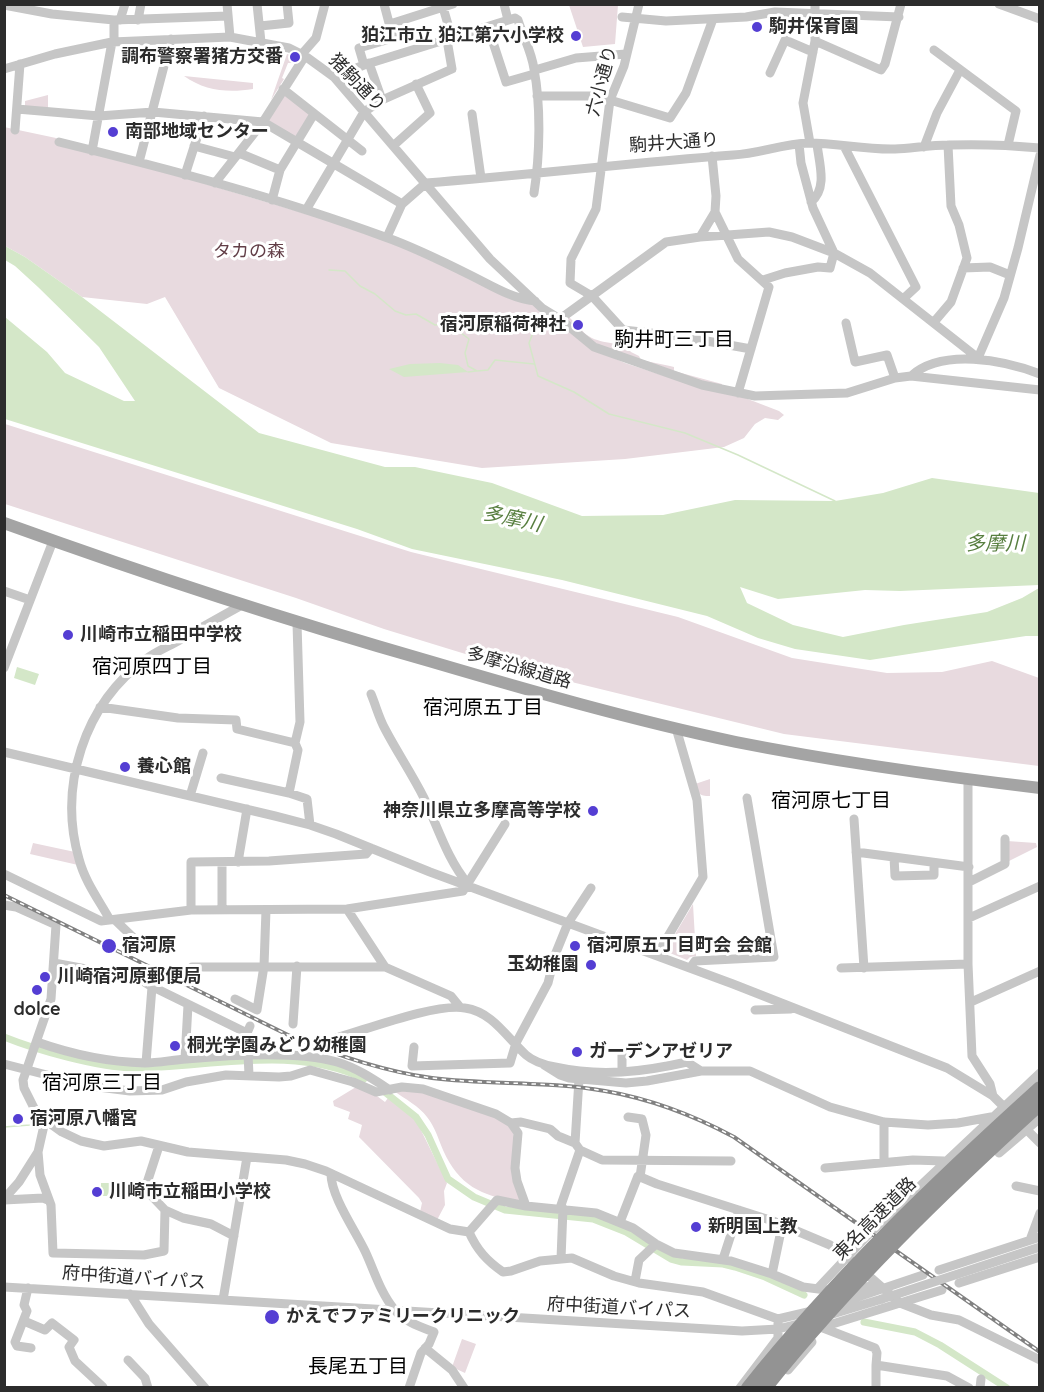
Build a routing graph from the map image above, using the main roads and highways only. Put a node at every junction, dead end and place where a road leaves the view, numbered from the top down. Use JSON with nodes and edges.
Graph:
{"nodes":[{"id":1,"x":4,"y":523,"type":"edge"},
{"id":2,"x":1040,"y":788,"type":"edge"},
{"id":3,"x":1040,"y":1088,"type":"edge"},
{"id":4,"x":1040,"y":1104,"type":"edge"},
{"id":5,"x":748,"y":1388,"type":"edge"},
{"id":6,"x":765,"y":1388,"type":"edge"}],
"edges":[{"from":1,"to":2,"type":"main road","name":"多摩沿線道路"},
{"from":3,"to":5,"type":"highway","name":"東名高速道路","bridge":true},
{"from":4,"to":6,"type":"highway","name":"東名高速道路","bridge":true}]}
